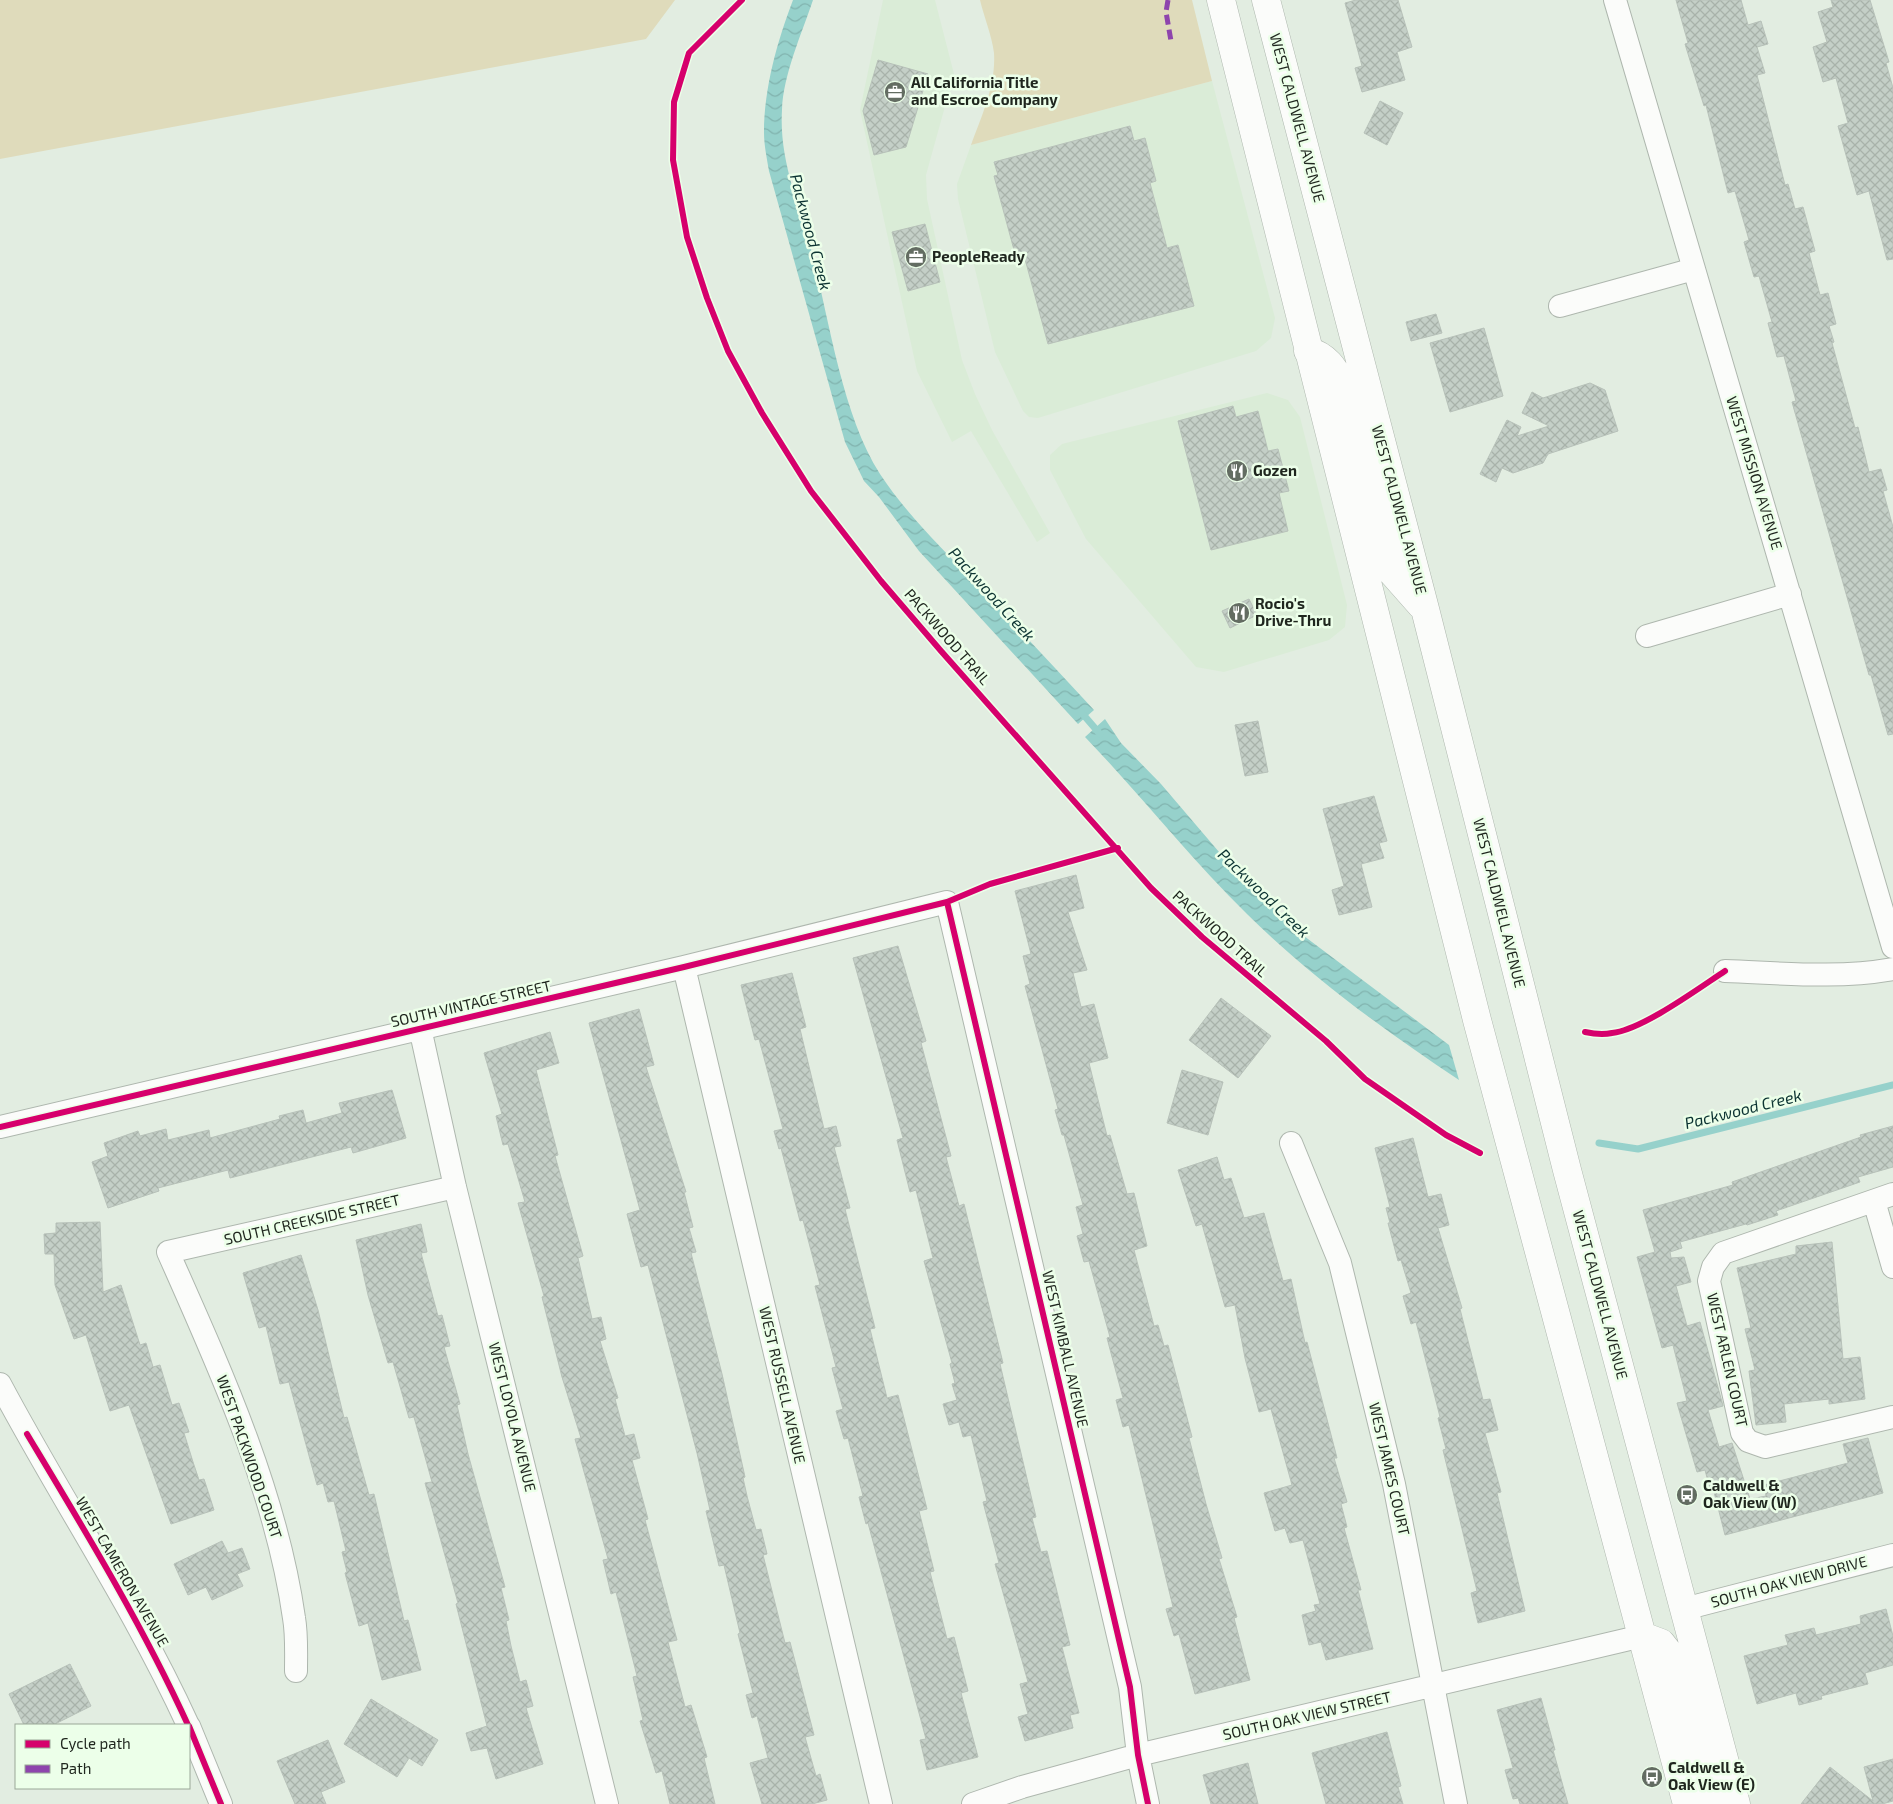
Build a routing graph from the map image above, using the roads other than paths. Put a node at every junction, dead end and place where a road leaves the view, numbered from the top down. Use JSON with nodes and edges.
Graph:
{"nodes":[{"id":1,"x":1221,"y":0,"type":"edge"},
{"id":2,"x":1266,"y":0,"type":"edge"},
{"id":3,"x":1615,"y":0,"type":"edge"},
{"id":4,"x":1694,"y":270,"type":"junction"},
{"id":5,"x":1560,"y":306,"type":"dead end"},
{"id":6,"x":1308,"y":351,"type":"junction"},
{"id":7,"x":1790,"y":594,"type":"junction"},
{"id":8,"x":1425,"y":609,"type":"junction"},
{"id":9,"x":1647,"y":636,"type":"dead end"},
{"id":10,"x":947,"y":902,"type":"joint"},
{"id":11,"x":1893,"y":947,"type":"edge"},
{"id":12,"x":684,"y":966,"type":"junction"},
{"id":13,"x":1893,"y":968,"type":"edge"},
{"id":14,"x":1725,"y":971,"type":"dead end"},
{"id":15,"x":420,"y":1028,"type":"junction"},
{"id":16,"x":0,"y":1127,"type":"edge"},
{"id":17,"x":1292,"y":1143,"type":"dead end"},
{"id":18,"x":456,"y":1187,"type":"junction"},
{"id":19,"x":1883,"y":1198,"type":"edge"},
{"id":20,"x":168,"y":1252,"type":"joint"},
{"id":21,"x":1893,"y":1268,"type":"edge"},
{"id":22,"x":0,"y":1384,"type":"edge"},
{"id":23,"x":1893,"y":1417,"type":"edge"},
{"id":24,"x":1893,"y":1555,"type":"edge"},
{"id":25,"x":1684,"y":1609,"type":"junction"},
{"id":26,"x":1642,"y":1636,"type":"junction"},
{"id":27,"x":296,"y":1671,"type":"dead end"},
{"id":28,"x":1435,"y":1686,"type":"junction"},
{"id":29,"x":188,"y":1724,"type":"edge"},
{"id":30,"x":190,"y":1728,"type":"edge"},
{"id":31,"x":1138,"y":1756,"type":"junction"},
{"id":32,"x":221,"y":1804,"type":"edge"},
{"id":33,"x":607,"y":1804,"type":"edge"},
{"id":34,"x":881,"y":1804,"type":"edge"},
{"id":35,"x":973,"y":1804,"type":"edge"},
{"id":36,"x":1148,"y":1804,"type":"edge"},
{"id":37,"x":1456,"y":1804,"type":"edge"},
{"id":38,"x":1687,"y":1804,"type":"edge"},
{"id":39,"x":1712,"y":1804,"type":"edge"},
{"id":40,"x":1736,"y":1804,"type":"edge"}],
"edges":[{"from":1,"to":6,"type":"main road"},
{"from":2,"to":8,"type":"main road","name":"WEST CALDWELL AVENUE"},
{"from":3,"to":4,"type":"street","name":"WEST MISSION AVENUE"},
{"from":4,"to":5,"type":"street"},
{"from":4,"to":7,"type":"street","name":"WEST MISSION AVENUE"},
{"from":6,"to":8,"type":"main road"},
{"from":6,"to":26,"type":"main road"},
{"from":7,"to":9,"type":"street"},
{"from":7,"to":11,"type":"street","name":"WEST MISSION AVENUE"},
{"from":8,"to":25,"type":"main road","name":"WEST CALDWELL AVENUE"},
{"from":10,"to":12,"type":"street","name":"SOUTH VINTAGE STREET"},
{"from":10,"to":31,"type":"street","name":"WEST KIMBALL AVENUE"},
{"from":12,"to":15,"type":"street","name":"SOUTH VINTAGE STREET"},
{"from":12,"to":34,"type":"street","name":"WEST RUSSELL AVENUE"},
{"from":13,"to":14,"type":"street"},
{"from":15,"to":16,"type":"street","name":"SOUTH VINTAGE STREET"},
{"from":15,"to":18,"type":"street","name":"WEST LOYOLA AVENUE"},
{"from":17,"to":28,"type":"street","name":"WEST JAMES COURT"},
{"from":18,"to":20,"type":"street","name":"SOUTH CREEKSIDE STREET"},
{"from":18,"to":33,"type":"street","name":"WEST LOYOLA AVENUE"},
{"from":19,"to":21,"type":"street"},
{"from":19,"to":23,"type":"street","name":"WEST ARLEN COURT"},
{"from":20,"to":27,"type":"street","name":"WEST PACKWOOD COURT"},
{"from":22,"to":29,"type":"street","name":"WEST CAMERON AVENUE"},
{"from":24,"to":25,"type":"street","name":"SOUTH OAK VIEW DRIVE"},
{"from":25,"to":40,"type":"main road","name":"WEST CALDWELL AVENUE"},
{"from":26,"to":28,"type":"street","name":"SOUTH OAK VIEW STREET"},
{"from":26,"to":38,"type":"main road"},
{"from":26,"to":39,"type":"main road"},
{"from":28,"to":31,"type":"street","name":"SOUTH OAK VIEW STREET"},
{"from":28,"to":37,"type":"street","name":"WEST JAMES COURT"},
{"from":30,"to":32,"type":"street","name":"WEST CAMERON AVENUE"},
{"from":31,"to":35,"type":"street","name":"SOUTH OAK VIEW STREET"},
{"from":31,"to":36,"type":"street","name":"WEST KIMBALL AVENUE"}]}
